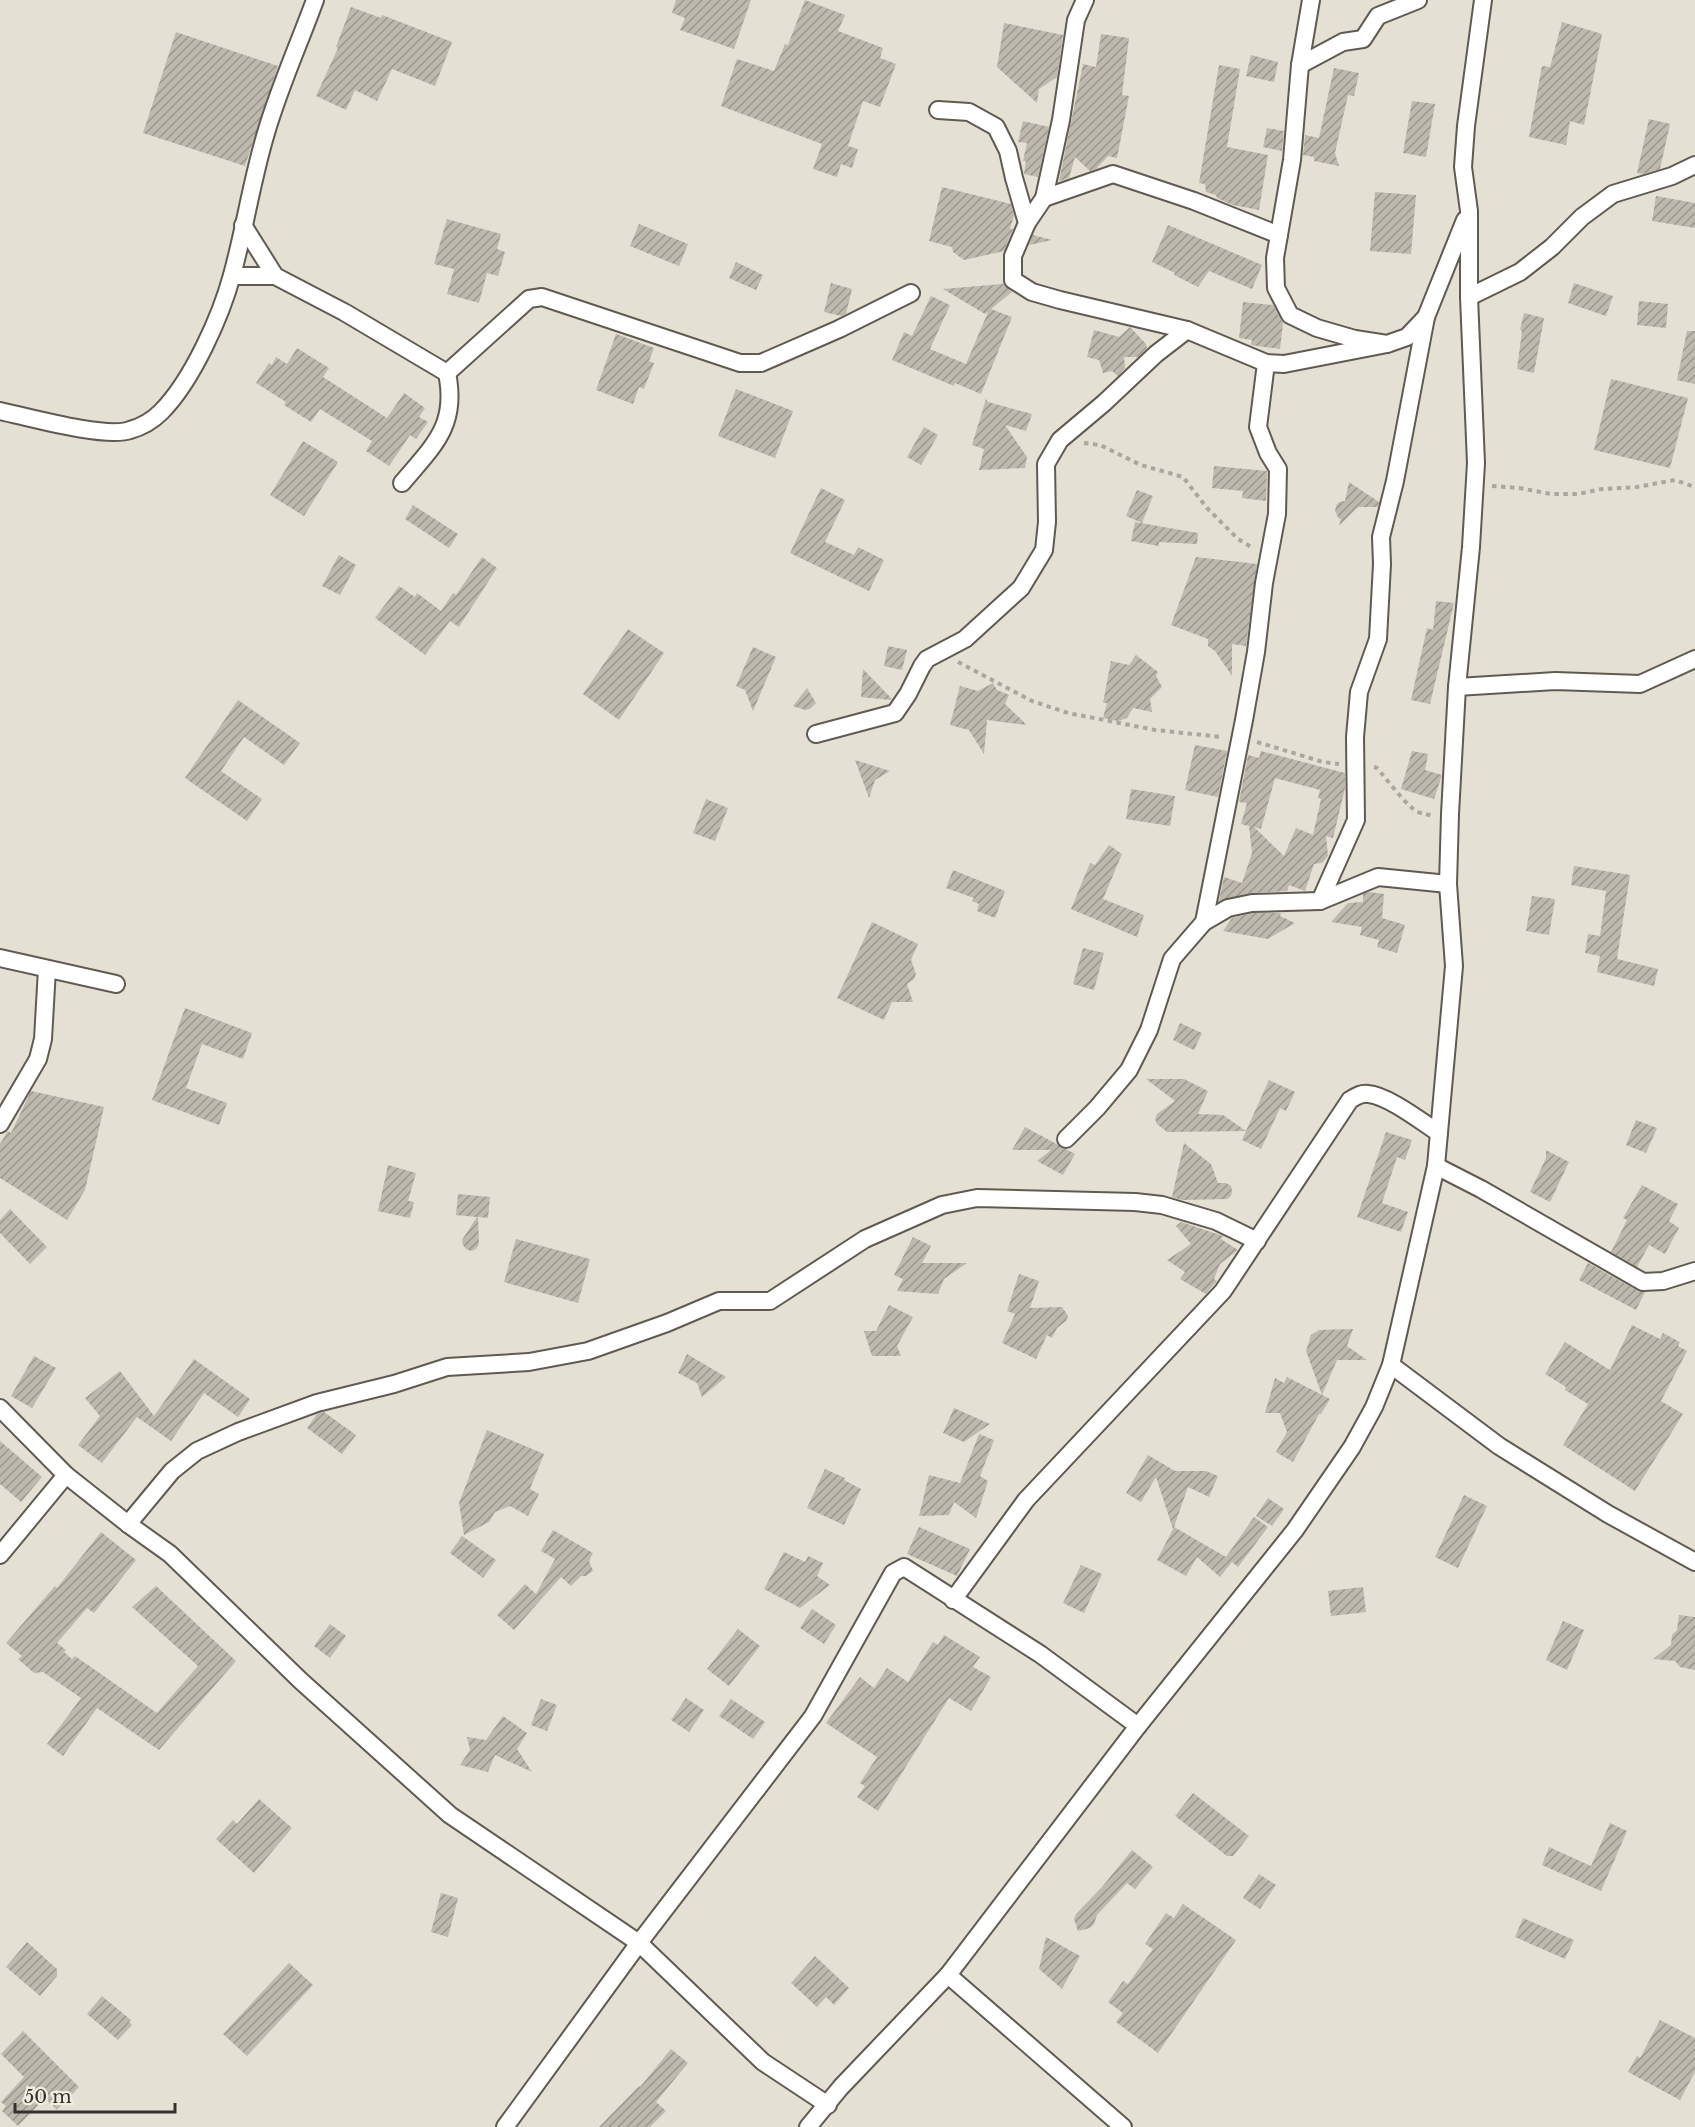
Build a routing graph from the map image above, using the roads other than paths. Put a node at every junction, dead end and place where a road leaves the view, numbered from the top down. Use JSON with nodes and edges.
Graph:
{"nodes":[{"id":1,"x":315,"y":0,"type":"edge"},
{"id":2,"x":1085,"y":0,"type":"edge"},
{"id":3,"x":1311,"y":0,"type":"edge"},
{"id":4,"x":1418,"y":0,"type":"edge"},
{"id":5,"x":1483,"y":0,"type":"edge"},
{"id":6,"x":1300,"y":65,"type":"junction"},
{"id":7,"x":938,"y":110,"type":"dead end"},
{"id":8,"x":1695,"y":165,"type":"edge"},
{"id":9,"x":1044,"y":198,"type":"junction"},
{"id":10,"x":1469,"y":211,"type":"junction"},
{"id":11,"x":1027,"y":223,"type":"junction"},
{"id":12,"x":243,"y":225,"type":"junction"},
{"id":13,"x":1279,"y":235,"type":"junction"},
{"id":14,"x":232,"y":276,"type":"junction"},
{"id":15,"x":275,"y":276,"type":"junction"},
{"id":16,"x":911,"y":293,"type":"dead end"},
{"id":17,"x":1469,"y":297,"type":"junction"},
{"id":18,"x":1426,"y":317,"type":"junction"},
{"id":19,"x":1187,"y":330,"type":"junction"},
{"id":20,"x":1387,"y":344,"type":"junction"},
{"id":21,"x":1266,"y":363,"type":"junction"},
{"id":22,"x":447,"y":373,"type":"junction"},
{"id":23,"x":0,"y":411,"type":"edge"},
{"id":24,"x":402,"y":483,"type":"dead end"},
{"id":25,"x":1695,"y":659,"type":"edge"},
{"id":26,"x":1457,"y":687,"type":"junction"},
{"id":27,"x":816,"y":734,"type":"dead end"},
{"id":28,"x":1448,"y":884,"type":"junction"},
{"id":29,"x":1320,"y":901,"type":"junction"},
{"id":30,"x":1203,"y":922,"type":"junction"},
{"id":31,"x":0,"y":958,"type":"edge"},
{"id":32,"x":46,"y":969,"type":"junction"},
{"id":33,"x":116,"y":984,"type":"dead end"},
{"id":34,"x":0,"y":1124,"type":"edge"},
{"id":35,"x":1439,"y":1132,"type":"junction"},
{"id":36,"x":1066,"y":1139,"type":"dead end"},
{"id":37,"x":1436,"y":1166,"type":"junction"},
{"id":38,"x":1257,"y":1240,"type":"junction"},
{"id":39,"x":1695,"y":1271,"type":"edge"},
{"id":40,"x":1391,"y":1365,"type":"junction"},
{"id":41,"x":0,"y":1408,"type":"edge"},
{"id":42,"x":66,"y":1475,"type":"junction"},
{"id":43,"x":128,"y":1524,"type":"junction"},
{"id":44,"x":0,"y":1555,"type":"edge"},
{"id":45,"x":1695,"y":1562,"type":"edge"},
{"id":46,"x":953,"y":1600,"type":"junction"},
{"id":47,"x":1138,"y":1726,"type":"junction"},
{"id":48,"x":639,"y":1943,"type":"junction"},
{"id":49,"x":948,"y":1975,"type":"junction"},
{"id":50,"x":828,"y":2105,"type":"junction"},
{"id":51,"x":505,"y":2127,"type":"edge"},
{"id":52,"x":808,"y":2127,"type":"edge"},
{"id":53,"x":1123,"y":2127,"type":"edge"}],
"edges":[{"from":1,"to":12,"type":"street"},
{"from":2,"to":9,"type":"street"},
{"from":3,"to":6,"type":"street"},
{"from":4,"to":6,"type":"street"},
{"from":5,"to":10,"type":"street"},
{"from":6,"to":13,"type":"street"},
{"from":7,"to":11,"type":"street"},
{"from":8,"to":17,"type":"street"},
{"from":9,"to":11,"type":"street"},
{"from":9,"to":13,"type":"street"},
{"from":10,"to":17,"type":"street"},
{"from":10,"to":18,"type":"street"},
{"from":11,"to":19,"type":"street"},
{"from":12,"to":14,"type":"street"},
{"from":12,"to":15,"type":"street"},
{"from":13,"to":20,"type":"street"},
{"from":14,"to":15,"type":"street"},
{"from":14,"to":23,"type":"street"},
{"from":15,"to":22,"type":"street"},
{"from":16,"to":22,"type":"street"},
{"from":17,"to":26,"type":"street"},
{"from":18,"to":20,"type":"street"},
{"from":18,"to":29,"type":"street"},
{"from":19,"to":21,"type":"street"},
{"from":19,"to":27,"type":"street"},
{"from":20,"to":21,"type":"street"},
{"from":21,"to":30,"type":"street"},
{"from":22,"to":24,"type":"street"},
{"from":25,"to":26,"type":"street"},
{"from":26,"to":28,"type":"street"},
{"from":28,"to":29,"type":"street"},
{"from":28,"to":35,"type":"street"},
{"from":29,"to":30,"type":"street"},
{"from":30,"to":36,"type":"street"},
{"from":31,"to":32,"type":"street"},
{"from":32,"to":33,"type":"street"},
{"from":32,"to":34,"type":"street"},
{"from":35,"to":37,"type":"street"},
{"from":35,"to":38,"type":"street"},
{"from":37,"to":39,"type":"street"},
{"from":37,"to":40,"type":"street"},
{"from":38,"to":43,"type":"street"},
{"from":38,"to":46,"type":"street"},
{"from":40,"to":45,"type":"street"},
{"from":40,"to":47,"type":"street"},
{"from":41,"to":42,"type":"street"},
{"from":42,"to":43,"type":"street"},
{"from":42,"to":44,"type":"street"},
{"from":43,"to":48,"type":"street"},
{"from":46,"to":47,"type":"street"},
{"from":46,"to":48,"type":"street"},
{"from":47,"to":49,"type":"street"},
{"from":48,"to":50,"type":"street"},
{"from":48,"to":51,"type":"street"},
{"from":49,"to":50,"type":"street"},
{"from":49,"to":53,"type":"street"},
{"from":50,"to":52,"type":"street"}]}
